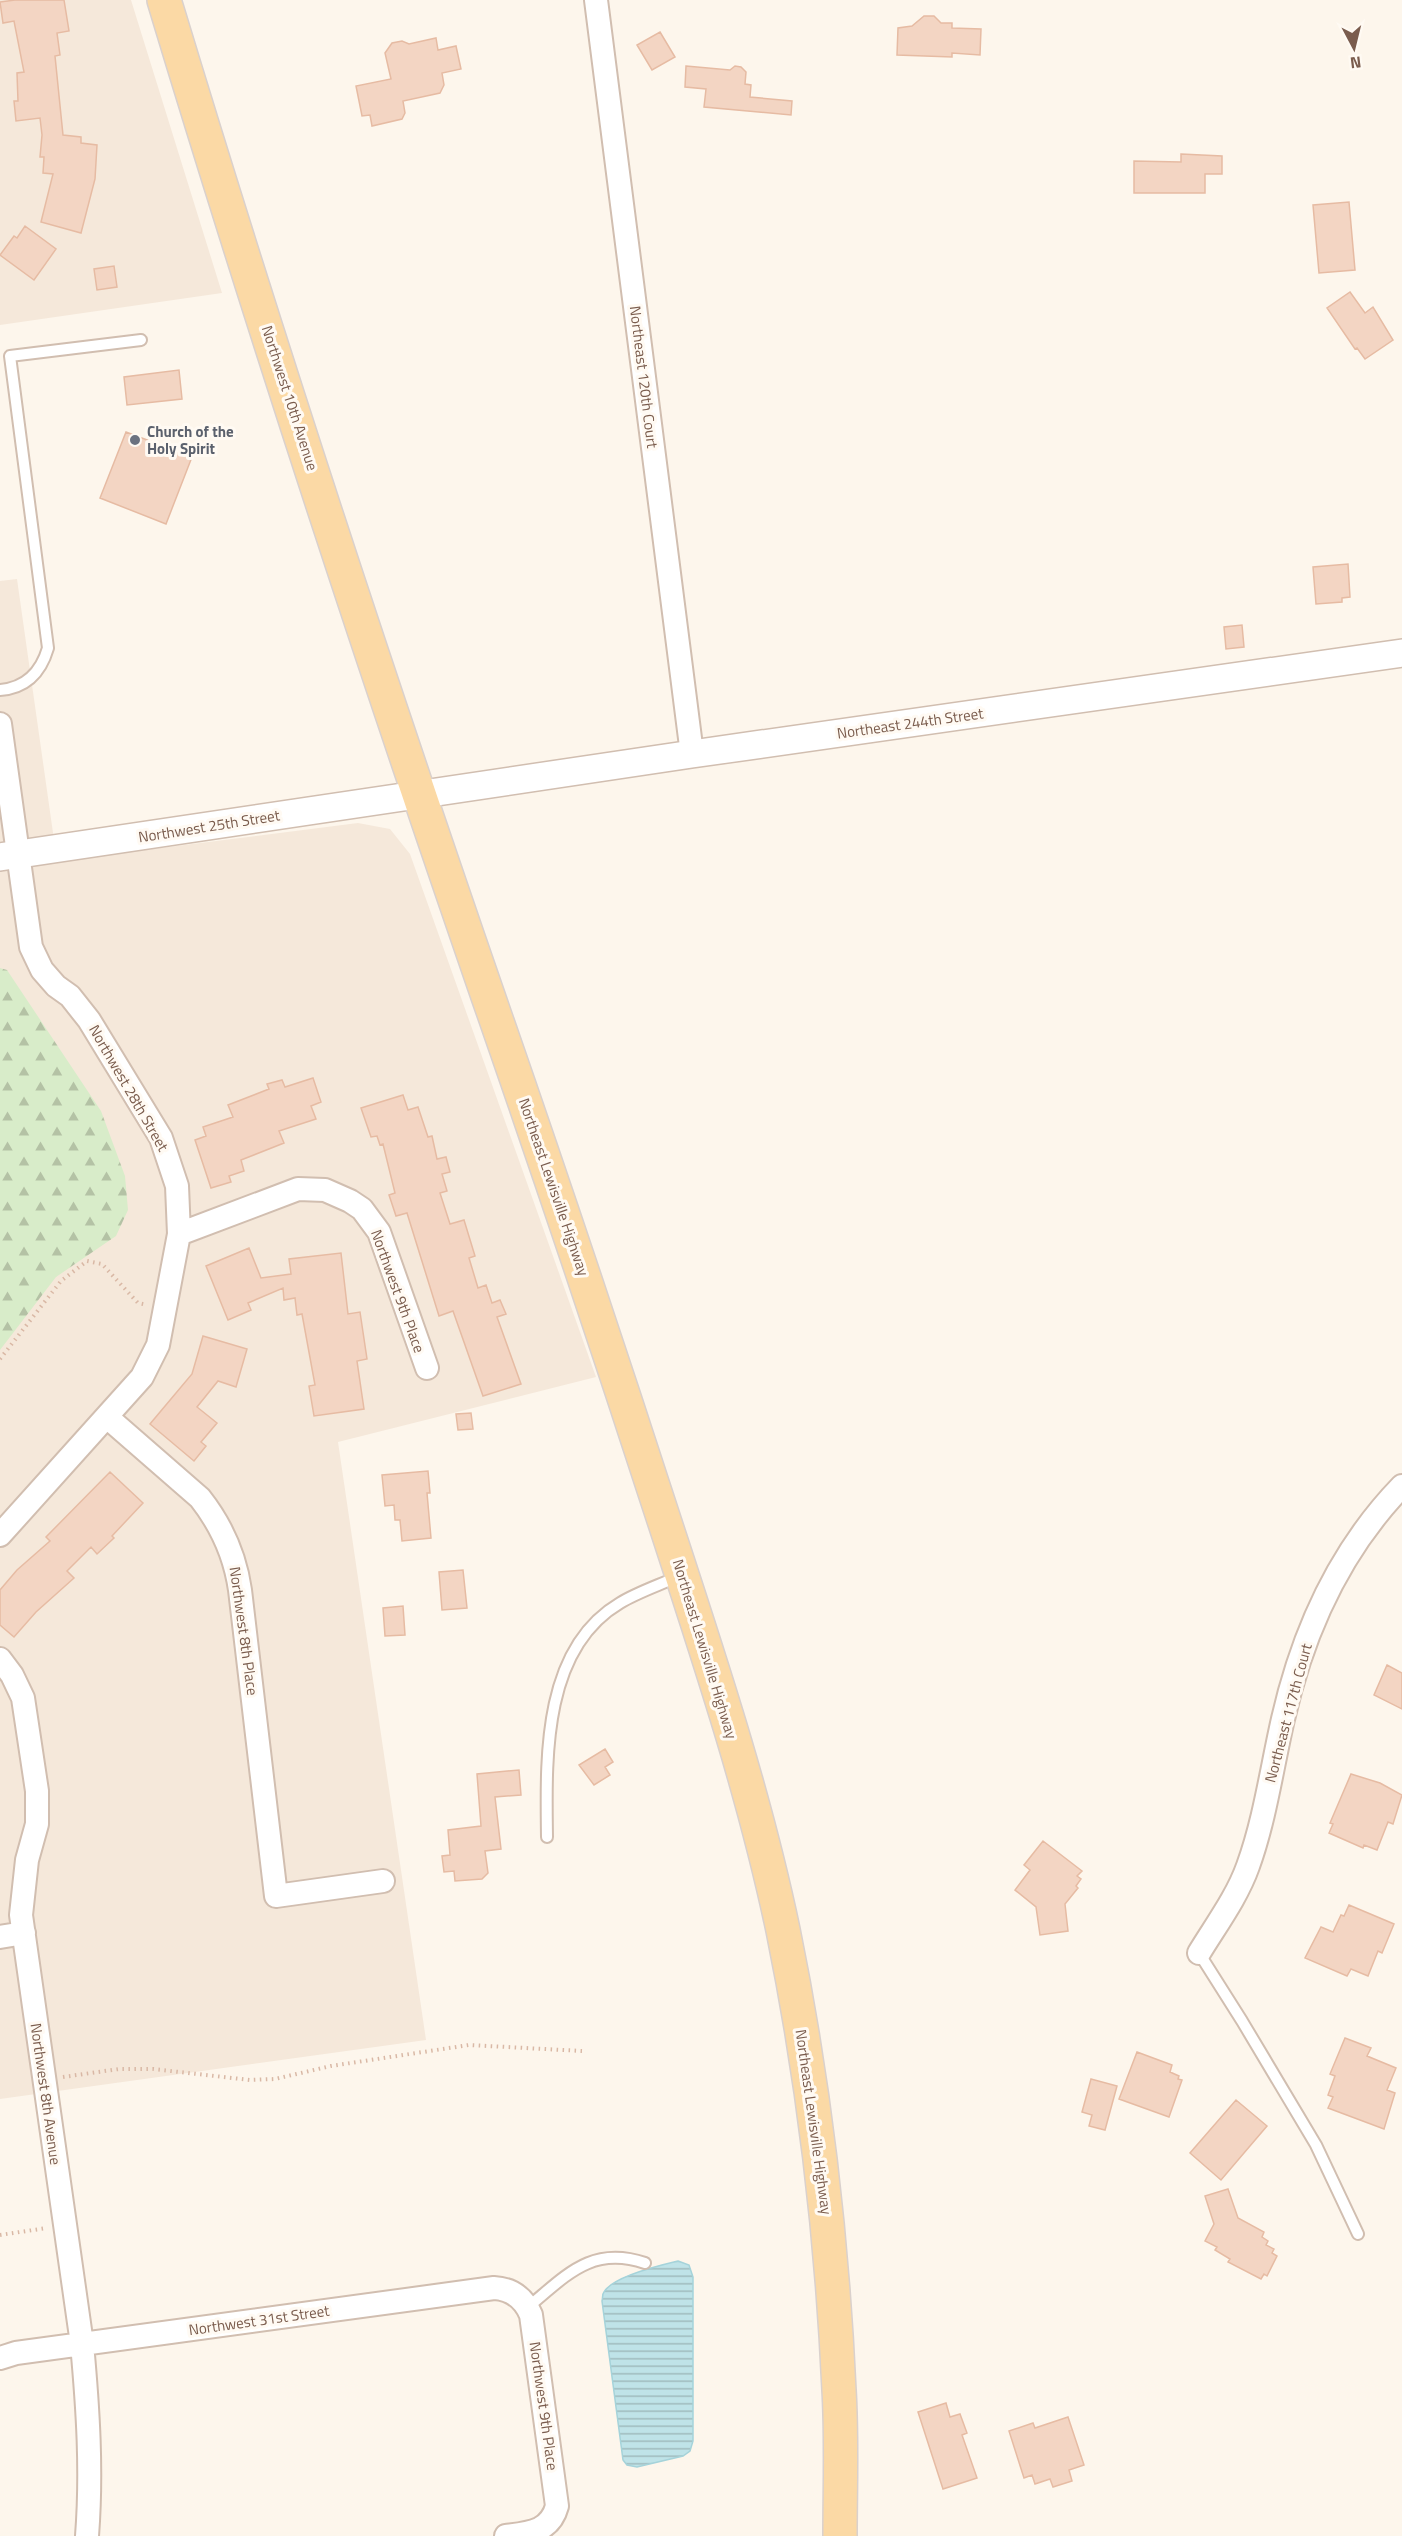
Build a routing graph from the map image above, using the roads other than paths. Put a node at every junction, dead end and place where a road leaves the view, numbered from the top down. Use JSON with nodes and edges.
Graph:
{"nodes":[{"id":1,"x":164,"y":0,"type":"edge"},
{"id":2,"x":596,"y":0,"type":"edge"},
{"id":3,"x":141,"y":340,"type":"dead end"},
{"id":4,"x":1402,"y":653,"type":"edge"},
{"id":5,"x":0,"y":690,"type":"edge"},
{"id":6,"x":0,"y":724,"type":"edge"},
{"id":7,"x":692,"y":754,"type":"junction"},
{"id":8,"x":418,"y":794,"type":"junction"},
{"id":9,"x":9,"y":856,"type":"edge"},
{"id":10,"x":179,"y":1234,"type":"junction"},
{"id":11,"x":427,"y":1368,"type":"dead end"},
{"id":12,"x":107,"y":1417,"type":"junction"},
{"id":13,"x":1402,"y":1486,"type":"edge"},
{"id":14,"x":0,"y":1535,"type":"edge"},
{"id":15,"x":682,"y":1575,"type":"junction"},
{"id":16,"x":0,"y":1659,"type":"edge"},
{"id":17,"x":547,"y":1837,"type":"dead end"},
{"id":18,"x":383,"y":1881,"type":"dead end"},
{"id":19,"x":24,"y":1934,"type":"junction"},
{"id":20,"x":0,"y":1937,"type":"edge"},
{"id":21,"x":1198,"y":1953,"type":"joint"},
{"id":22,"x":1358,"y":2234,"type":"dead end"},
{"id":23,"x":645,"y":2263,"type":"dead end"},
{"id":24,"x":523,"y":2301,"type":"junction"},
{"id":25,"x":82,"y":2344,"type":"junction"},
{"id":26,"x":0,"y":2358,"type":"edge"},
{"id":27,"x":87,"y":2536,"type":"edge"},
{"id":28,"x":506,"y":2536,"type":"edge"},
{"id":29,"x":840,"y":2536,"type":"edge"}],
"edges":[{"from":1,"to":8,"type":"main road","name":"Northwest 10th Avenue"},
{"from":2,"to":7,"type":"street","name":"Northeast 120th Court"},
{"from":3,"to":5,"type":"lane"},
{"from":4,"to":7,"type":"street","name":"Northeast 244th Street"},
{"from":6,"to":9,"type":"street","name":"Northwest 28th Street"},
{"from":7,"to":8,"type":"street","name":"Northeast 244th Street"},
{"from":8,"to":9,"type":"street","name":"Northwest 25th Street"},
{"from":8,"to":15,"type":"main road","name":"Northeast Lewisville Highway"},
{"from":9,"to":10,"type":"street","name":"Northwest 28th Street"},
{"from":10,"to":11,"type":"street","name":"Northwest 9th Place"},
{"from":10,"to":12,"type":"street","name":"Northwest 28th Street"},
{"from":12,"to":14,"type":"street","name":"Northwest 28th Street"},
{"from":12,"to":18,"type":"street","name":"Northwest 8th Place"},
{"from":13,"to":21,"type":"street","name":"Northeast 117th Court"},
{"from":15,"to":17,"type":"lane"},
{"from":15,"to":29,"type":"main road","name":"Northeast Lewisville Highway"},
{"from":16,"to":19,"type":"street","name":"Northwest 8th Avenue"},
{"from":19,"to":20,"type":"street"},
{"from":19,"to":25,"type":"street","name":"Northwest 8th Avenue"},
{"from":21,"to":22,"type":"lane"},
{"from":23,"to":24,"type":"lane"},
{"from":24,"to":25,"type":"street","name":"Northwest 31st Street"},
{"from":24,"to":28,"type":"street","name":"Northwest 9th Place"},
{"from":25,"to":26,"type":"street","name":"Northwest 31st Street"},
{"from":25,"to":27,"type":"street","name":"Northwest 8th Avenue"}]}
